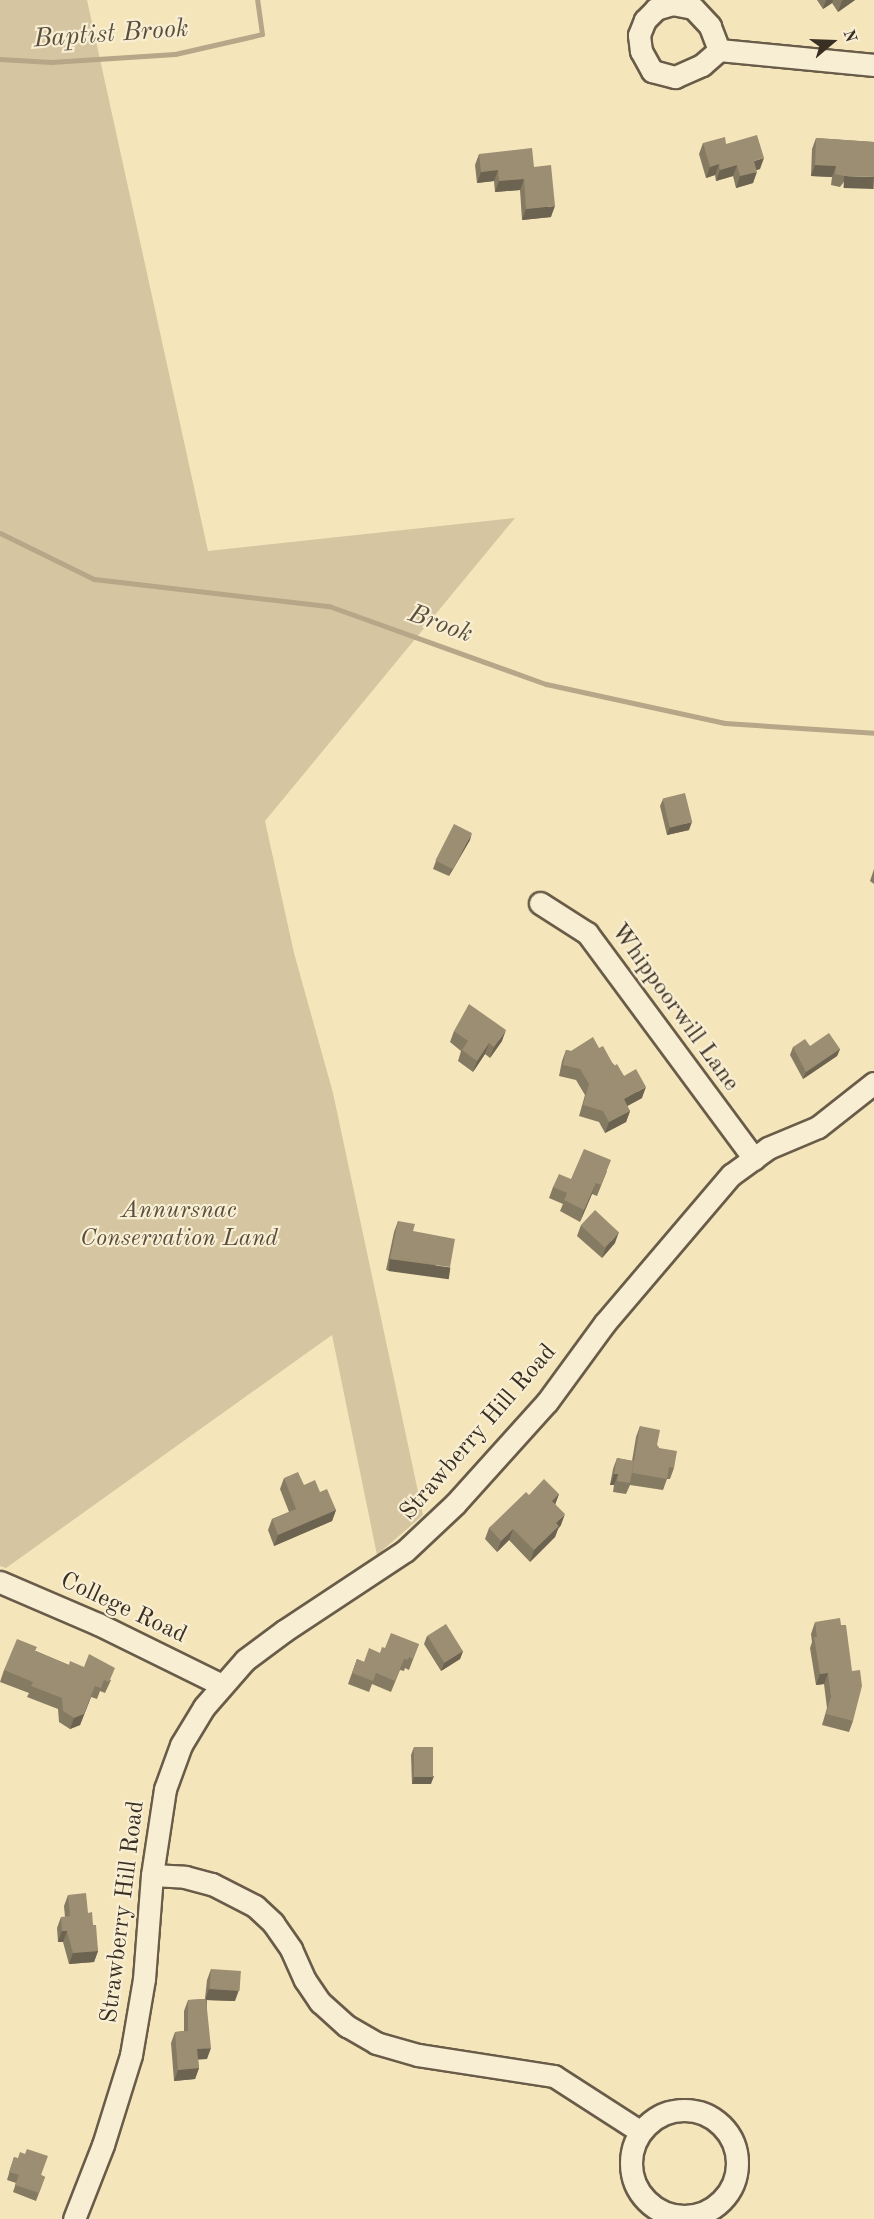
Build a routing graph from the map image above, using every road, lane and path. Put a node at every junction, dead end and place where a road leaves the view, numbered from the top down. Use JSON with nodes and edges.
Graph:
{"nodes":[{"id":1,"x":719,"y":50,"type":"dead end"},
{"id":2,"x":874,"y":65,"type":"edge"},
{"id":3,"x":540,"y":903,"type":"dead end"},
{"id":4,"x":874,"y":1083,"type":"edge"},
{"id":5,"x":753,"y":1159,"type":"junction"},
{"id":6,"x":0,"y":1582,"type":"edge"},
{"id":7,"x":222,"y":1685,"type":"junction"},
{"id":8,"x":152,"y":1875,"type":"junction"},
{"id":9,"x":640,"y":2132,"type":"junction"},
{"id":10,"x":74,"y":2219,"type":"edge"}],
"edges":[{"from":1,"to":2,"type":"street"},
{"from":3,"to":5,"type":"street","name":"Whippoorwill Lane"},
{"from":4,"to":5,"type":"street","name":"Strawberry Hill Road"},
{"from":5,"to":7,"type":"street","name":"Strawberry Hill Road"},
{"from":6,"to":7,"type":"street","name":"College Road"},
{"from":7,"to":8,"type":"street","name":"Strawberry Hill Road"},
{"from":8,"to":9,"type":"street"},
{"from":8,"to":10,"type":"street","name":"Strawberry Hill Road"},
{"from":9,"to":9,"type":"street"}]}
